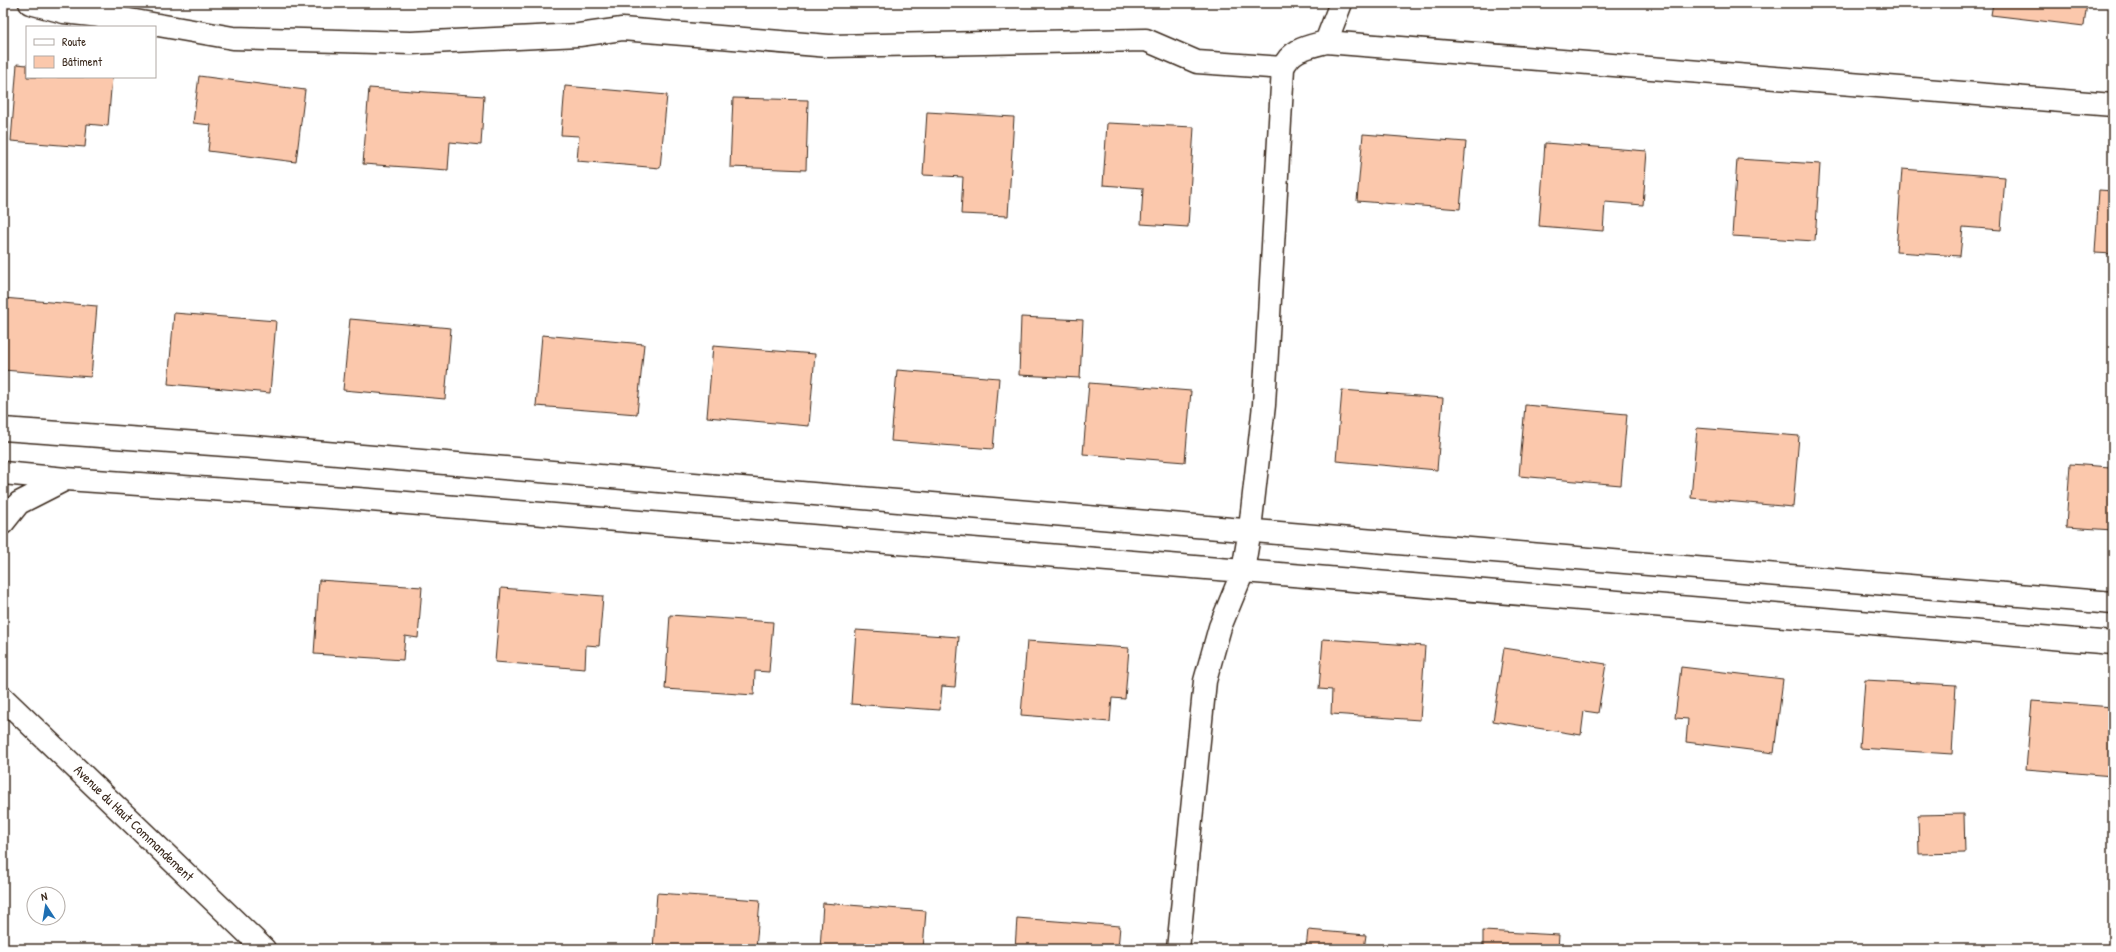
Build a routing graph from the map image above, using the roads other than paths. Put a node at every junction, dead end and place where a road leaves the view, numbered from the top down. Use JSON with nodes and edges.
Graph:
{"nodes":[{"id":1,"x":30,"y":3,"type":"edge"},
{"id":2,"x":1341,"y":3,"type":"edge"},
{"id":3,"x":1326,"y":42,"type":"junction"},
{"id":4,"x":1284,"y":68,"type":"junction"},
{"id":5,"x":2113,"y":105,"type":"edge"},
{"id":6,"x":3,"y":429,"type":"edge"},
{"id":7,"x":3,"y":473,"type":"edge"},
{"id":8,"x":66,"y":479,"type":"junction"},
{"id":9,"x":3,"y":523,"type":"edge"},
{"id":10,"x":1250,"y":529,"type":"junction"},
{"id":11,"x":1243,"y":570,"type":"junction"},
{"id":12,"x":2113,"y":603,"type":"edge"},
{"id":13,"x":2113,"y":643,"type":"edge"},
{"id":14,"x":3,"y":698,"type":"edge"},
{"id":15,"x":264,"y":949,"type":"edge"},
{"id":16,"x":1178,"y":949,"type":"edge"}],
"edges":[{"from":1,"to":4,"type":"street"},
{"from":2,"to":3,"type":"street"},
{"from":3,"to":4,"type":"street"},
{"from":3,"to":5,"type":"street"},
{"from":4,"to":10,"type":"street"},
{"from":6,"to":10,"type":"street"},
{"from":7,"to":8,"type":"street"},
{"from":8,"to":9,"type":"street"},
{"from":8,"to":11,"type":"street"},
{"from":10,"to":11,"type":"street"},
{"from":10,"to":12,"type":"street"},
{"from":11,"to":13,"type":"street"},
{"from":11,"to":16,"type":"street"},
{"from":14,"to":15,"type":"street","name":"Avenue du Haut Commandement"}]}
